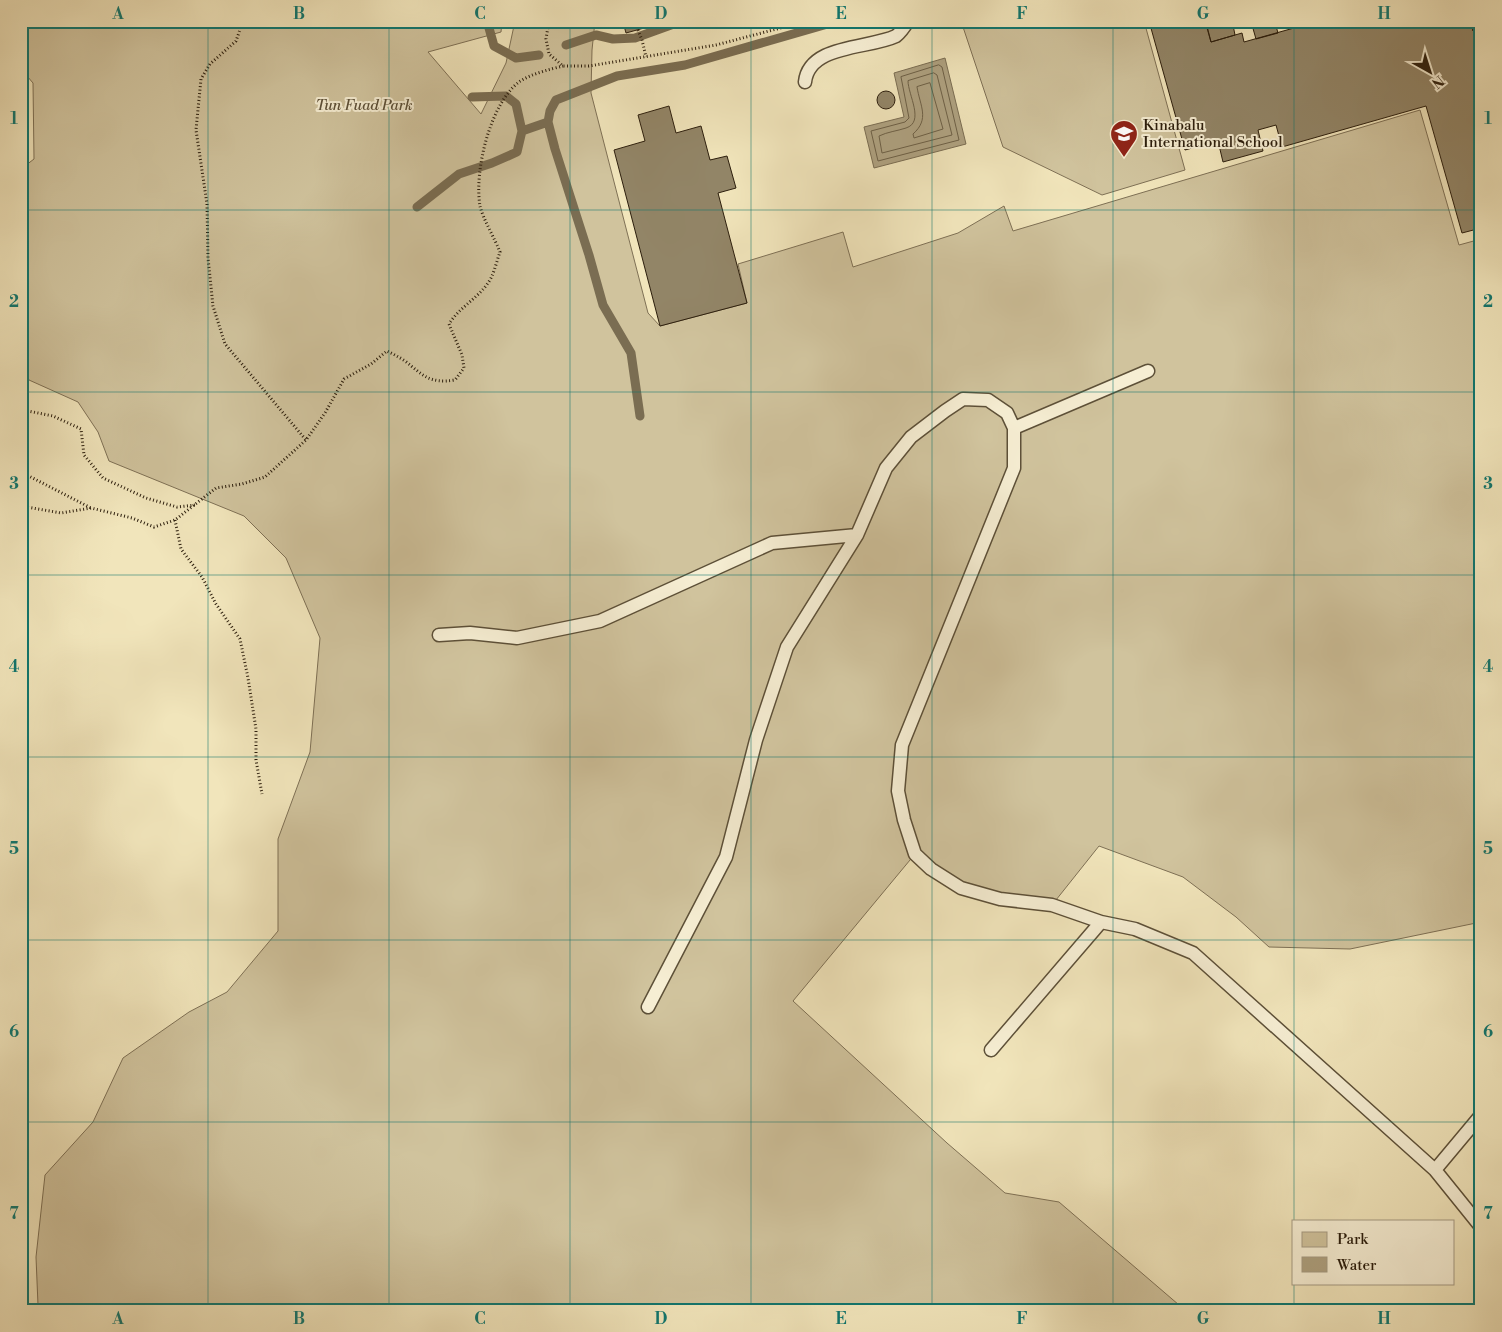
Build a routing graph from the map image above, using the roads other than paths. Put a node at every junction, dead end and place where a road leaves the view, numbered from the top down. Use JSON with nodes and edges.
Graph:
{"nodes":[{"id":1,"x":908,"y":21,"type":"edge"},
{"id":2,"x":805,"y":82,"type":"dead end"},
{"id":3,"x":1148,"y":371,"type":"dead end"},
{"id":4,"x":1014,"y":428,"type":"junction"},
{"id":5,"x":857,"y":535,"type":"junction"},
{"id":6,"x":440,"y":635,"type":"dead end"},
{"id":7,"x":1101,"y":922,"type":"junction"},
{"id":8,"x":648,"y":1006,"type":"dead end"},
{"id":9,"x":991,"y":1050,"type":"dead end"},
{"id":10,"x":1481,"y":1115,"type":"edge"},
{"id":11,"x":1435,"y":1170,"type":"junction"},
{"id":12,"x":1481,"y":1227,"type":"edge"}],
"edges":[{"from":1,"to":2,"type":"lane"},
{"from":3,"to":4,"type":"lane"},
{"from":4,"to":5,"type":"lane"},
{"from":4,"to":7,"type":"lane"},
{"from":5,"to":6,"type":"lane"},
{"from":5,"to":8,"type":"lane"},
{"from":7,"to":9,"type":"lane"},
{"from":7,"to":11,"type":"lane"},
{"from":10,"to":11,"type":"lane"},
{"from":11,"to":12,"type":"lane"}]}
